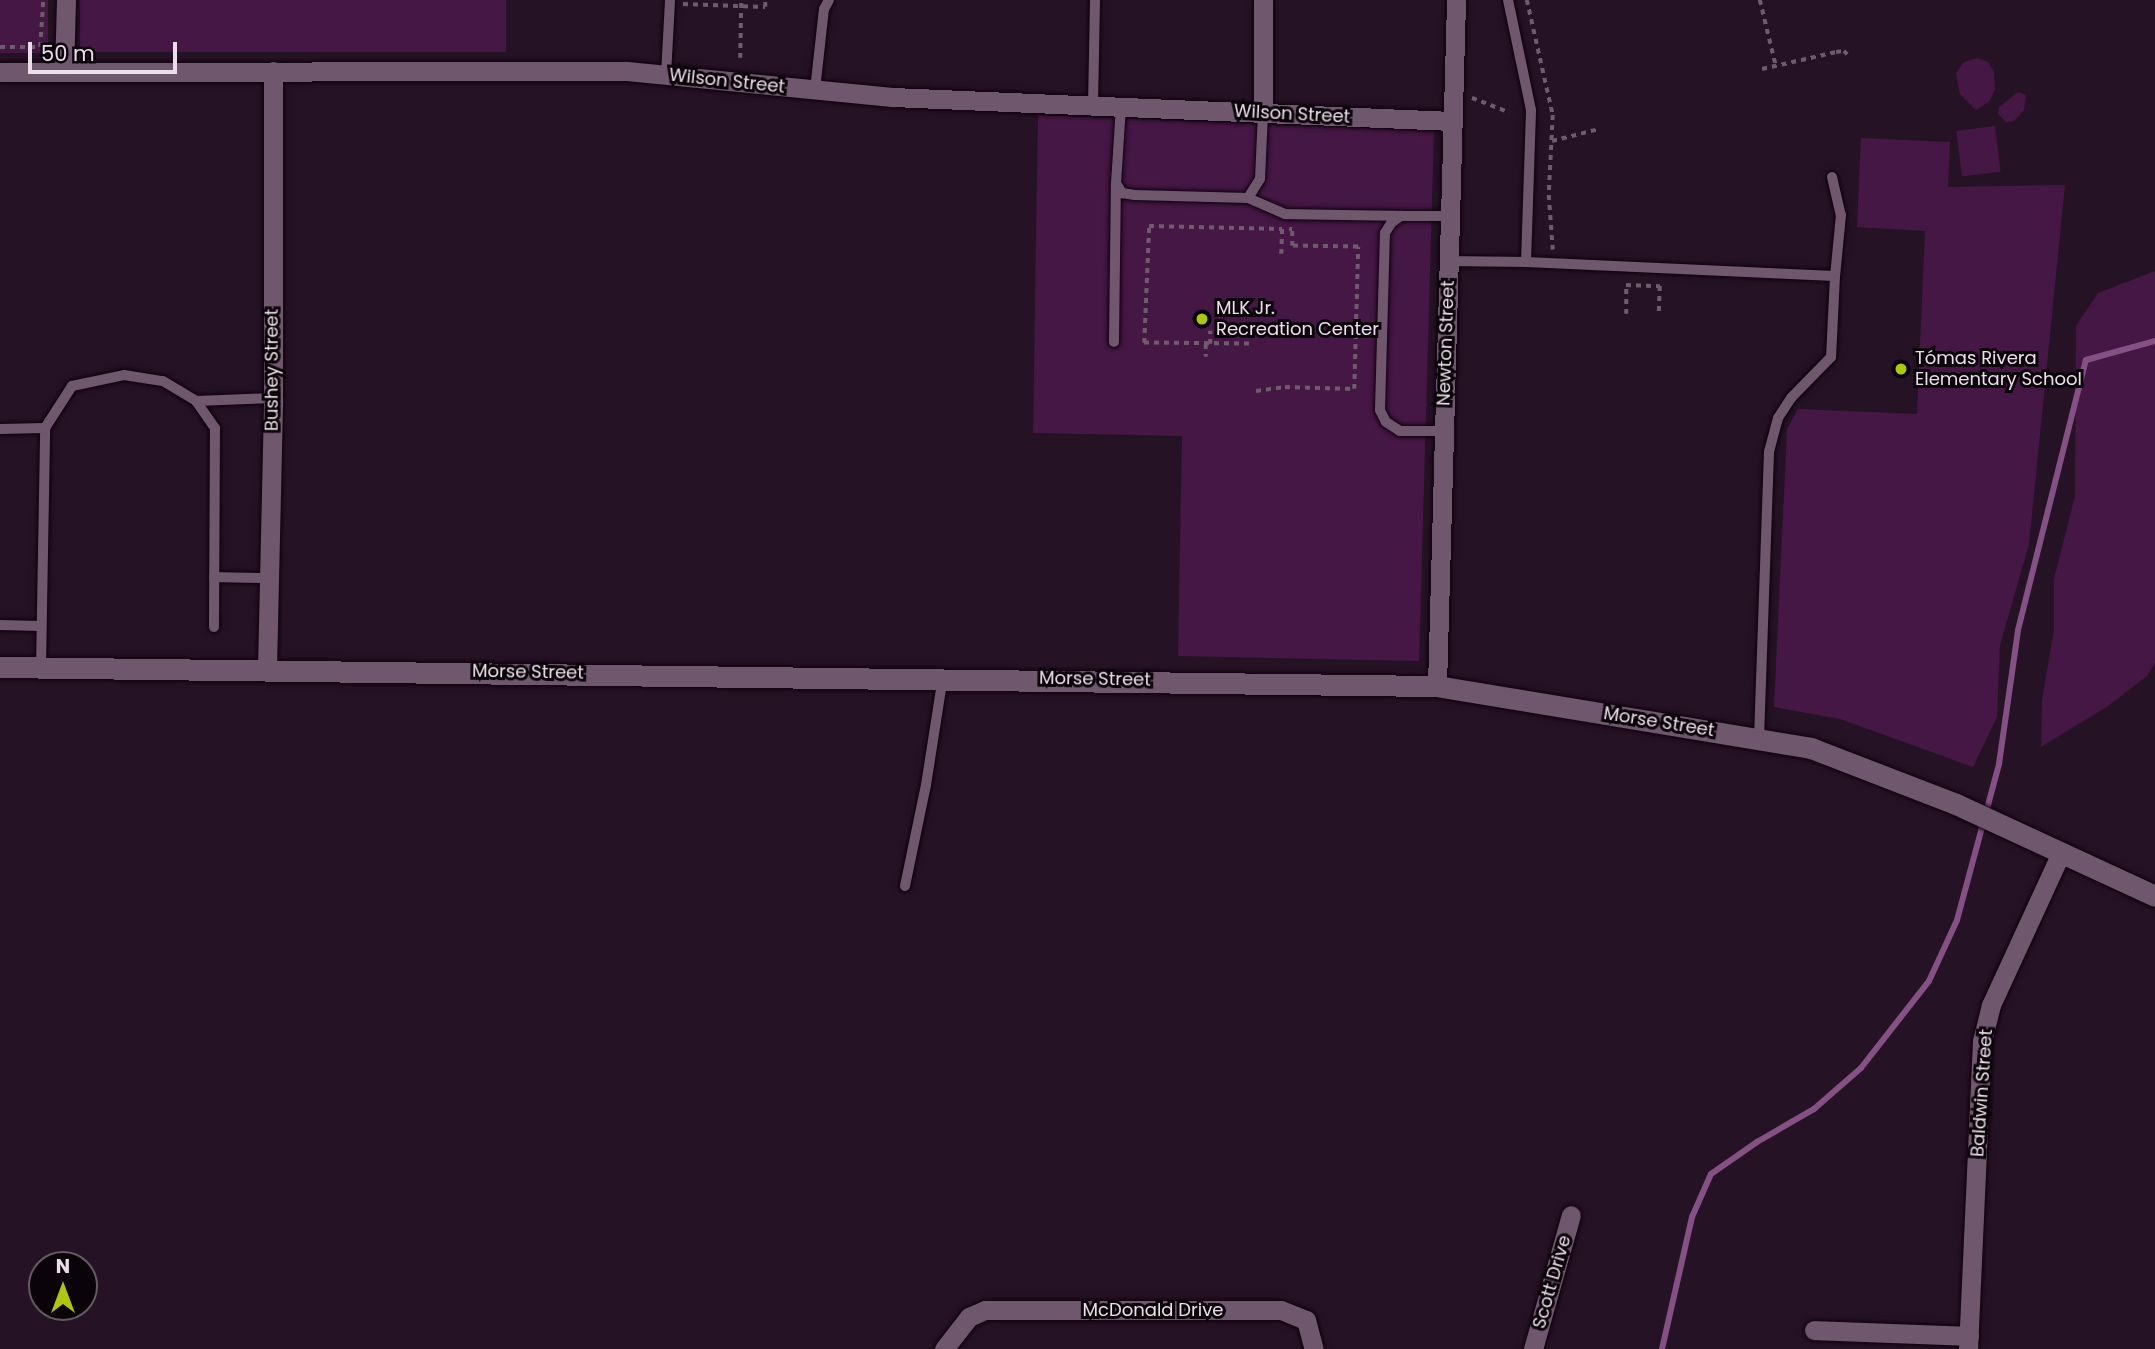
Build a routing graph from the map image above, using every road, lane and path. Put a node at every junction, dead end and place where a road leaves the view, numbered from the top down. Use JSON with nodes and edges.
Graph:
{"nodes":[{"id":1,"x":43,"y":0,"type":"edge"},
{"id":2,"x":66,"y":0,"type":"edge"},
{"id":3,"x":741,"y":0,"type":"edge"},
{"id":4,"x":765,"y":0,"type":"edge"},
{"id":5,"x":829,"y":0,"type":"edge"},
{"id":6,"x":1095,"y":0,"type":"edge"},
{"id":7,"x":1263,"y":0,"type":"edge"},
{"id":8,"x":1456,"y":0,"type":"edge"},
{"id":9,"x":1508,"y":0,"type":"edge"},
{"id":10,"x":1527,"y":0,"type":"edge"},
{"id":11,"x":1760,"y":0,"type":"edge"},
{"id":12,"x":669,"y":2,"type":"edge"},
{"id":13,"x":715,"y":3,"type":"edge"},
{"id":14,"x":741,"y":6,"type":"junction"},
{"id":15,"x":0,"y":47,"type":"edge"},
{"id":16,"x":1848,"y":55,"type":"dead end"},
{"id":17,"x":740,"y":58,"type":"dead end"},
{"id":18,"x":1776,"y":66,"type":"junction"},
{"id":19,"x":1762,"y":69,"type":"dead end"},
{"id":20,"x":273,"y":71,"type":"junction"},
{"id":21,"x":0,"y":72,"type":"edge"},
{"id":22,"x":64,"y":72,"type":"junction"},
{"id":23,"x":666,"y":75,"type":"junction"},
{"id":24,"x":815,"y":90,"type":"junction"},
{"id":25,"x":1469,"y":98,"type":"dead end"},
{"id":26,"x":1093,"y":105,"type":"junction"},
{"id":27,"x":1121,"y":106,"type":"junction"},
{"id":28,"x":1263,"y":112,"type":"junction"},
{"id":29,"x":1509,"y":112,"type":"dead end"},
{"id":30,"x":1452,"y":121,"type":"junction"},
{"id":31,"x":1599,"y":129,"type":"dead end"},
{"id":32,"x":1552,"y":141,"type":"junction"},
{"id":33,"x":1832,"y":177,"type":"dead end"},
{"id":34,"x":1116,"y":183,"type":"junction"},
{"id":35,"x":1248,"y":198,"type":"junction"},
{"id":36,"x":1401,"y":216,"type":"junction"},
{"id":37,"x":1449,"y":216,"type":"junction"},
{"id":38,"x":1282,"y":228,"type":"junction"},
{"id":39,"x":1567,"y":251,"type":"dead end"},
{"id":40,"x":1281,"y":254,"type":"dead end"},
{"id":41,"x":1448,"y":261,"type":"junction"},
{"id":42,"x":1526,"y":262,"type":"junction"},
{"id":43,"x":1835,"y":275,"type":"junction"},
{"id":44,"x":1626,"y":314,"type":"dead end"},
{"id":45,"x":1659,"y":316,"type":"dead end"},
{"id":46,"x":1210,"y":331,"type":"dead end"},
{"id":47,"x":1114,"y":342,"type":"dead end"},
{"id":48,"x":1208,"y":344,"type":"junction"},
{"id":49,"x":1249,"y":344,"type":"dead end"},
{"id":50,"x":1206,"y":357,"type":"dead end"},
{"id":51,"x":1256,"y":391,"type":"dead end"},
{"id":52,"x":273,"y":398,"type":"junction"},
{"id":53,"x":196,"y":401,"type":"junction"},
{"id":54,"x":45,"y":428,"type":"junction"},
{"id":55,"x":0,"y":429,"type":"edge"},
{"id":56,"x":1443,"y":431,"type":"junction"},
{"id":57,"x":214,"y":577,"type":"junction"},
{"id":58,"x":268,"y":578,"type":"junction"},
{"id":59,"x":0,"y":625,"type":"edge"},
{"id":60,"x":41,"y":626,"type":"junction"},
{"id":61,"x":214,"y":627,"type":"dead end"},
{"id":62,"x":0,"y":667,"type":"edge"},
{"id":63,"x":41,"y":667,"type":"junction"},
{"id":64,"x":267,"y":670,"type":"junction"},
{"id":65,"x":943,"y":677,"type":"junction"},
{"id":66,"x":1437,"y":685,"type":"junction"},
{"id":67,"x":1759,"y":739,"type":"junction"},
{"id":68,"x":2061,"y":853,"type":"junction"},
{"id":69,"x":905,"y":886,"type":"dead end"},
{"id":70,"x":2155,"y":896,"type":"edge"},
{"id":71,"x":1571,"y":1215,"type":"dead end"},
{"id":72,"x":1814,"y":1330,"type":"dead end"},
{"id":73,"x":1968,"y":1343,"type":"edge"},
{"id":74,"x":944,"y":1349,"type":"edge"},
{"id":75,"x":1314,"y":1349,"type":"edge"},
{"id":76,"x":1533,"y":1349,"type":"edge"}],
"edges":[{"from":1,"to":15,"type":"path"},
{"from":2,"to":22,"type":"street"},
{"from":3,"to":14,"type":"path"},
{"from":4,"to":14,"type":"path"},
{"from":5,"to":24,"type":"lane"},
{"from":6,"to":26,"type":"lane"},
{"from":7,"to":28,"type":"street"},
{"from":8,"to":30,"type":"street","name":"Newton Street"},
{"from":9,"to":42,"type":"lane"},
{"from":10,"to":32,"type":"path"},
{"from":11,"to":18,"type":"path"},
{"from":12,"to":13,"type":"path"},
{"from":12,"to":23,"type":"lane"},
{"from":13,"to":14,"type":"path"},
{"from":14,"to":17,"type":"path"},
{"from":16,"to":18,"type":"path"},
{"from":18,"to":19,"type":"path"},
{"from":20,"to":22,"type":"street","name":"Wilson Street"},
{"from":20,"to":23,"type":"street","name":"Wilson Street"},
{"from":20,"to":52,"type":"street","name":"Bushey Street"},
{"from":21,"to":22,"type":"street","name":"Wilson Street"},
{"from":23,"to":24,"type":"street","name":"Wilson Street"},
{"from":24,"to":26,"type":"street","name":"Wilson Street"},
{"from":25,"to":29,"type":"path"},
{"from":26,"to":27,"type":"street","name":"Wilson Street"},
{"from":27,"to":28,"type":"street","name":"Wilson Street"},
{"from":27,"to":34,"type":"lane"},
{"from":28,"to":30,"type":"street","name":"Wilson Street"},
{"from":28,"to":35,"type":"lane"},
{"from":30,"to":37,"type":"street","name":"Newton Street"},
{"from":31,"to":32,"type":"path"},
{"from":32,"to":39,"type":"path"},
{"from":33,"to":43,"type":"lane"},
{"from":34,"to":35,"type":"lane"},
{"from":34,"to":47,"type":"lane"},
{"from":35,"to":36,"type":"lane"},
{"from":36,"to":37,"type":"lane"},
{"from":36,"to":56,"type":"lane"},
{"from":37,"to":41,"type":"street","name":"Newton Street"},
{"from":38,"to":40,"type":"path"},
{"from":38,"to":48,"type":"path"},
{"from":38,"to":51,"type":"path"},
{"from":41,"to":42,"type":"lane"},
{"from":41,"to":56,"type":"street","name":"Newton Street"},
{"from":42,"to":43,"type":"lane"},
{"from":43,"to":67,"type":"lane"},
{"from":44,"to":45,"type":"path"},
{"from":46,"to":48,"type":"path"},
{"from":48,"to":49,"type":"path"},
{"from":48,"to":50,"type":"path"},
{"from":52,"to":53,"type":"lane"},
{"from":52,"to":58,"type":"street","name":"Bushey Street"},
{"from":53,"to":54,"type":"lane"},
{"from":53,"to":57,"type":"lane"},
{"from":54,"to":55,"type":"lane"},
{"from":54,"to":60,"type":"lane"},
{"from":56,"to":66,"type":"street","name":"Newton Street"},
{"from":57,"to":58,"type":"lane"},
{"from":57,"to":61,"type":"lane"},
{"from":58,"to":64,"type":"street","name":"Bushey Street"},
{"from":59,"to":60,"type":"lane"},
{"from":60,"to":63,"type":"lane"},
{"from":62,"to":63,"type":"street","name":"Morse Street"},
{"from":63,"to":64,"type":"street","name":"Morse Street"},
{"from":64,"to":65,"type":"street","name":"Morse Street"},
{"from":65,"to":66,"type":"street","name":"Morse Street"},
{"from":65,"to":69,"type":"lane"},
{"from":66,"to":67,"type":"street","name":"Morse Street"},
{"from":67,"to":68,"type":"street","name":"Morse Street"},
{"from":68,"to":70,"type":"street","name":"Morse Street"},
{"from":68,"to":73,"type":"street","name":"Baldwin Street"},
{"from":71,"to":76,"type":"street","name":"Scott Drive"},
{"from":72,"to":73,"type":"street"},
{"from":74,"to":75,"type":"street","name":"McDonald Drive"}]}
